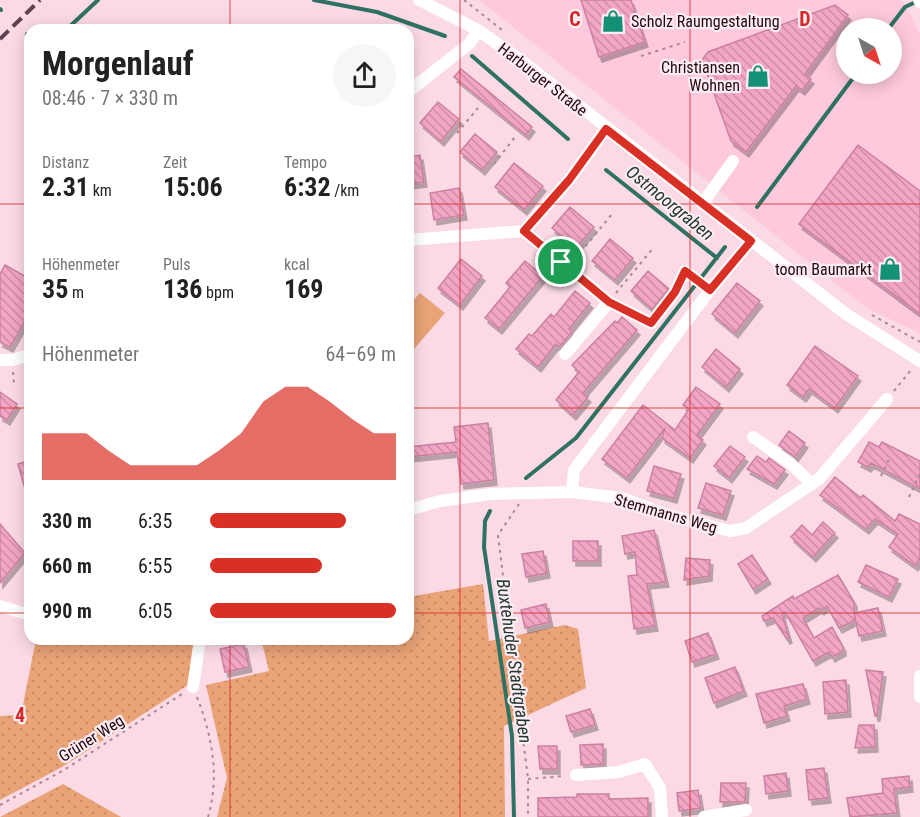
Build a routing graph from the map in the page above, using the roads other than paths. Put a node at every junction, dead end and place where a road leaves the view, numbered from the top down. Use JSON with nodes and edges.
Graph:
{"nodes":[{"id":1,"x":419,"y":0,"type":"edge"},
{"id":2,"x":478,"y":30,"type":"junction"},
{"id":3,"x":414,"y":87,"type":"edge"},
{"id":4,"x":606,"y":129,"type":"junction"},
{"id":5,"x":733,"y":161,"type":"dead end"},
{"id":6,"x":702,"y":204,"type":"junction"},
{"id":7,"x":524,"y":231,"type":"junction"},
{"id":8,"x":414,"y":240,"type":"edge"},
{"id":9,"x":751,"y":241,"type":"junction"},
{"id":10,"x":565,"y":354,"type":"dead end"},
{"id":11,"x":24,"y":357,"type":"edge"},
{"id":12,"x":0,"y":360,"type":"edge"},
{"id":13,"x":919,"y":361,"type":"edge"},
{"id":14,"x":887,"y":399,"type":"road end"},
{"id":15,"x":753,"y":437,"type":"dead end"},
{"id":16,"x":812,"y":484,"type":"junction"},
{"id":17,"x":572,"y":492,"type":"junction"},
{"id":18,"x":414,"y":508,"type":"edge"},
{"id":19,"x":0,"y":606,"type":"edge"},
{"id":20,"x":24,"y":613,"type":"edge"},
{"id":21,"x":199,"y":645,"type":"edge"},
{"id":22,"x":920,"y":676,"type":"edge"},
{"id":23,"x":193,"y":687,"type":"road end"},
{"id":24,"x":920,"y":697,"type":"edge"},
{"id":25,"x":576,"y":775,"type":"road end"},
{"id":26,"x":746,"y":810,"type":"dead end"},
{"id":27,"x":662,"y":817,"type":"edge"},
{"id":28,"x":704,"y":817,"type":"edge"}],
"edges":[{"from":1,"to":2,"type":"street","name":"Harburger Straße"},
{"from":2,"to":3,"type":"street"},
{"from":2,"to":4,"type":"street","name":"Harburger Straße"},
{"from":4,"to":6,"type":"street","name":"Harburger Straße"},
{"from":4,"to":7,"type":"street"},
{"from":5,"to":6,"type":"street"},
{"from":6,"to":9,"type":"street","name":"Harburger Straße"},
{"from":7,"to":8,"type":"street"},
{"from":7,"to":10,"type":"street"},
{"from":9,"to":13,"type":"street","name":"Harburger Straße"},
{"from":9,"to":17,"type":"street"},
{"from":11,"to":12,"type":"street"},
{"from":14,"to":16,"type":"street","name":"Stemmanns Weg"},
{"from":15,"to":16,"type":"street"},
{"from":16,"to":17,"type":"street","name":"Stemmanns Weg"},
{"from":17,"to":18,"type":"street","name":"Stemmanns Weg"},
{"from":19,"to":20,"type":"street"},
{"from":21,"to":23,"type":"street"},
{"from":22,"to":24,"type":"street"},
{"from":25,"to":27,"type":"street"},
{"from":26,"to":28,"type":"street"}]}
